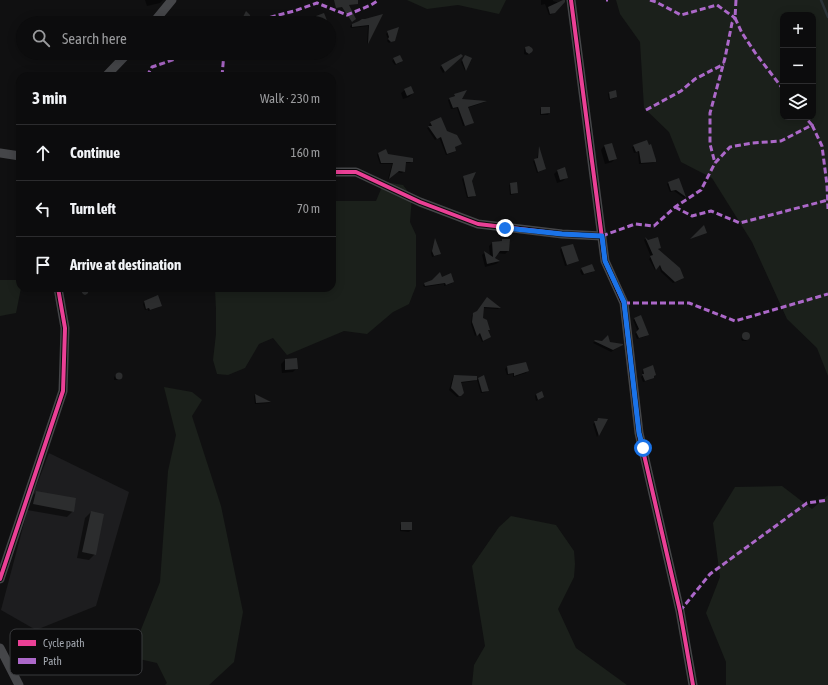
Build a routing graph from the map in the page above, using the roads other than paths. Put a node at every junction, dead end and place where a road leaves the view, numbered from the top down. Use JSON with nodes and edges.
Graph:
{"nodes":[{"id":1,"x":172,"y":0,"type":"edge"},
{"id":2,"x":571,"y":0,"type":"edge"},
{"id":3,"x":159,"y":16,"type":"edge"},
{"id":4,"x":121,"y":60,"type":"edge"},
{"id":5,"x":110,"y":72,"type":"edge"},
{"id":6,"x":0,"y":153,"type":"edge"},
{"id":7,"x":16,"y":155,"type":"edge"},
{"id":8,"x":336,"y":172,"type":"edge"},
{"id":9,"x":602,"y":236,"type":"junction"},
{"id":10,"x":59,"y":292,"type":"edge"},
{"id":11,"x":0,"y":579,"type":"edge"},
{"id":12,"x":0,"y":648,"type":"edge"},
{"id":13,"x":10,"y":667,"type":"edge"},
{"id":14,"x":14,"y":675,"type":"edge"},
{"id":15,"x":19,"y":685,"type":"edge"},
{"id":16,"x":693,"y":685,"type":"edge"}],
"edges":[{"from":1,"to":3,"type":"street"},
{"from":2,"to":9,"type":"street"},
{"from":4,"to":5,"type":"street"},
{"from":6,"to":7,"type":"street"},
{"from":8,"to":9,"type":"street"},
{"from":9,"to":16,"type":"street"},
{"from":10,"to":11,"type":"street"},
{"from":12,"to":13,"type":"street"},
{"from":14,"to":15,"type":"street"}]}
